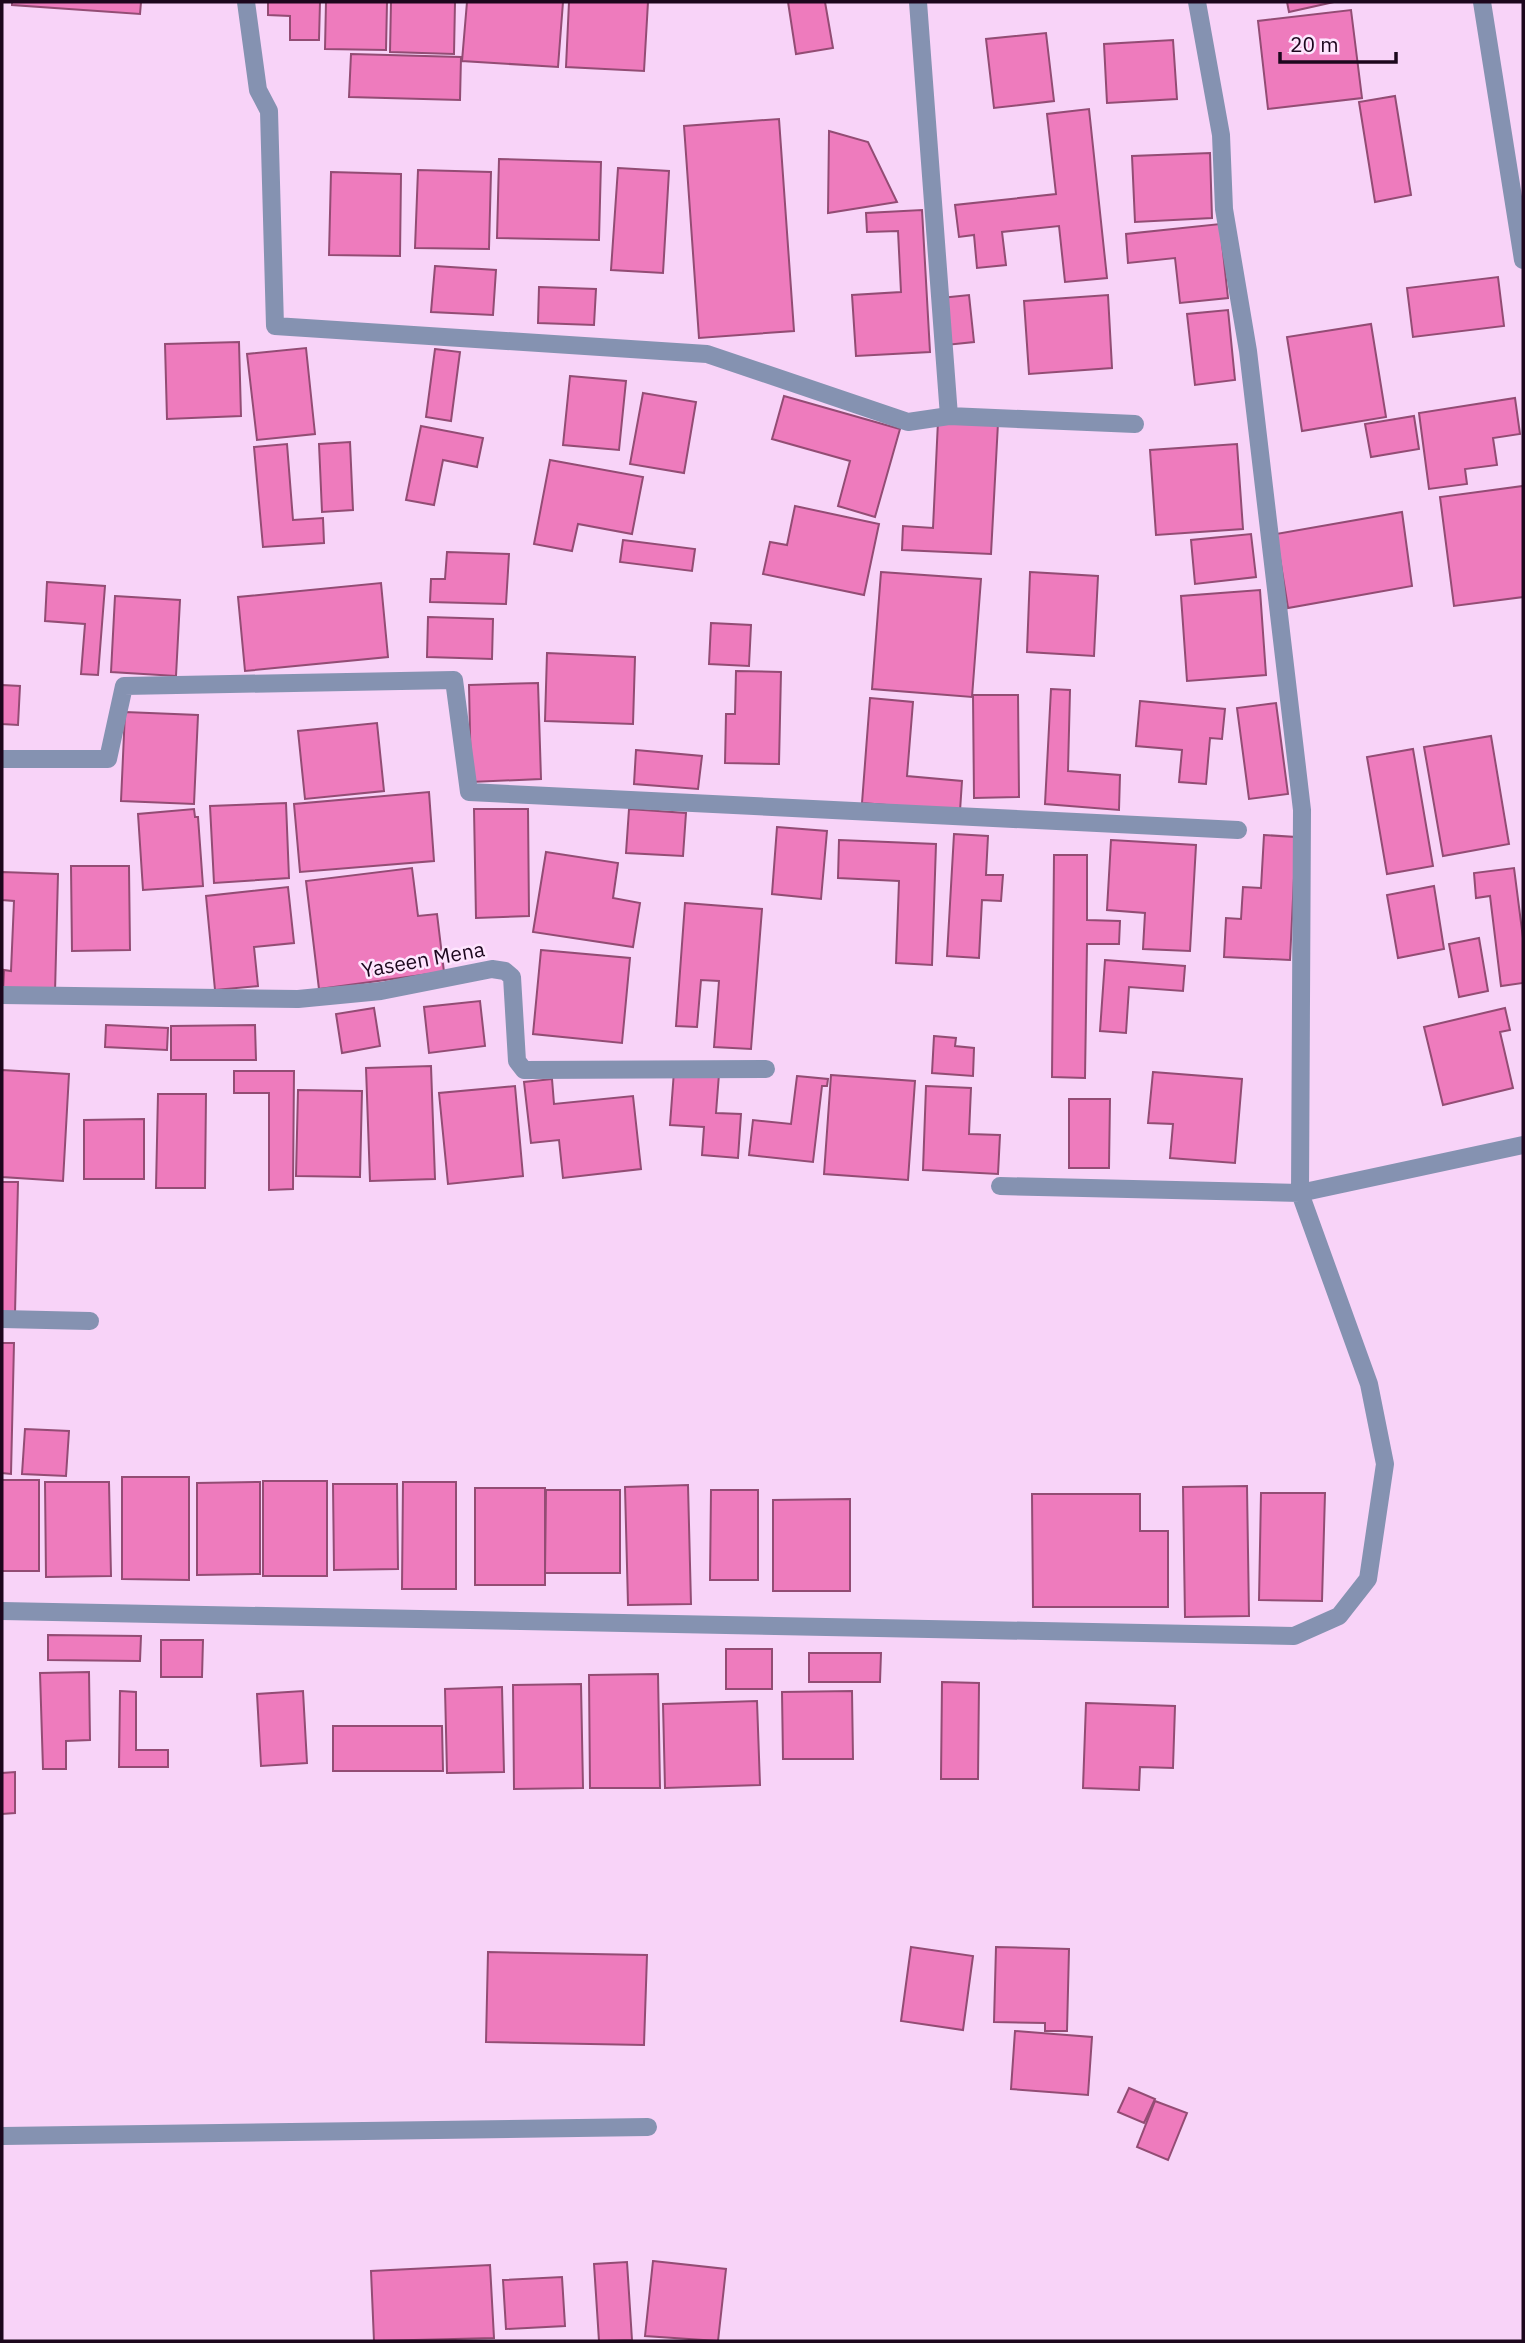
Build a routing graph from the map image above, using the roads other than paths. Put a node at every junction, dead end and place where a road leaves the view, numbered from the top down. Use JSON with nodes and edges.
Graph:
{"nodes":[{"id":1,"x":246,"y":2,"type":"edge"},
{"id":2,"x":918,"y":2,"type":"edge"},
{"id":3,"x":1197,"y":2,"type":"edge"},
{"id":4,"x":1482,"y":2,"type":"edge"},
{"id":5,"x":1523,"y":260,"type":"edge"},
{"id":6,"x":949,"y":416,"type":"junction"},
{"id":7,"x":1135,"y":424,"type":"dead end"},
{"id":8,"x":2,"y":759,"type":"edge"},
{"id":9,"x":1238,"y":830,"type":"dead end"},
{"id":10,"x":2,"y":995,"type":"edge"},
{"id":11,"x":766,"y":1069,"type":"dead end"},
{"id":12,"x":1523,"y":1145,"type":"edge"},
{"id":13,"x":1000,"y":1186,"type":"dead end"},
{"id":14,"x":1300,"y":1193,"type":"junction"},
{"id":15,"x":2,"y":1318,"type":"edge"},
{"id":16,"x":90,"y":1321,"type":"dead end"},
{"id":17,"x":2,"y":1611,"type":"edge"},
{"id":18,"x":648,"y":2127,"type":"dead end"},
{"id":19,"x":2,"y":2136,"type":"edge"}],
"edges":[{"from":1,"to":6,"type":"street"},
{"from":2,"to":6,"type":"street"},
{"from":3,"to":14,"type":"street"},
{"from":4,"to":5,"type":"street"},
{"from":6,"to":7,"type":"street"},
{"from":8,"to":9,"type":"street"},
{"from":10,"to":11,"type":"street","name":"Yaseen Mena"},
{"from":12,"to":14,"type":"street"},
{"from":13,"to":14,"type":"street"},
{"from":14,"to":17,"type":"street"},
{"from":15,"to":16,"type":"street"},
{"from":18,"to":19,"type":"street"}]}
